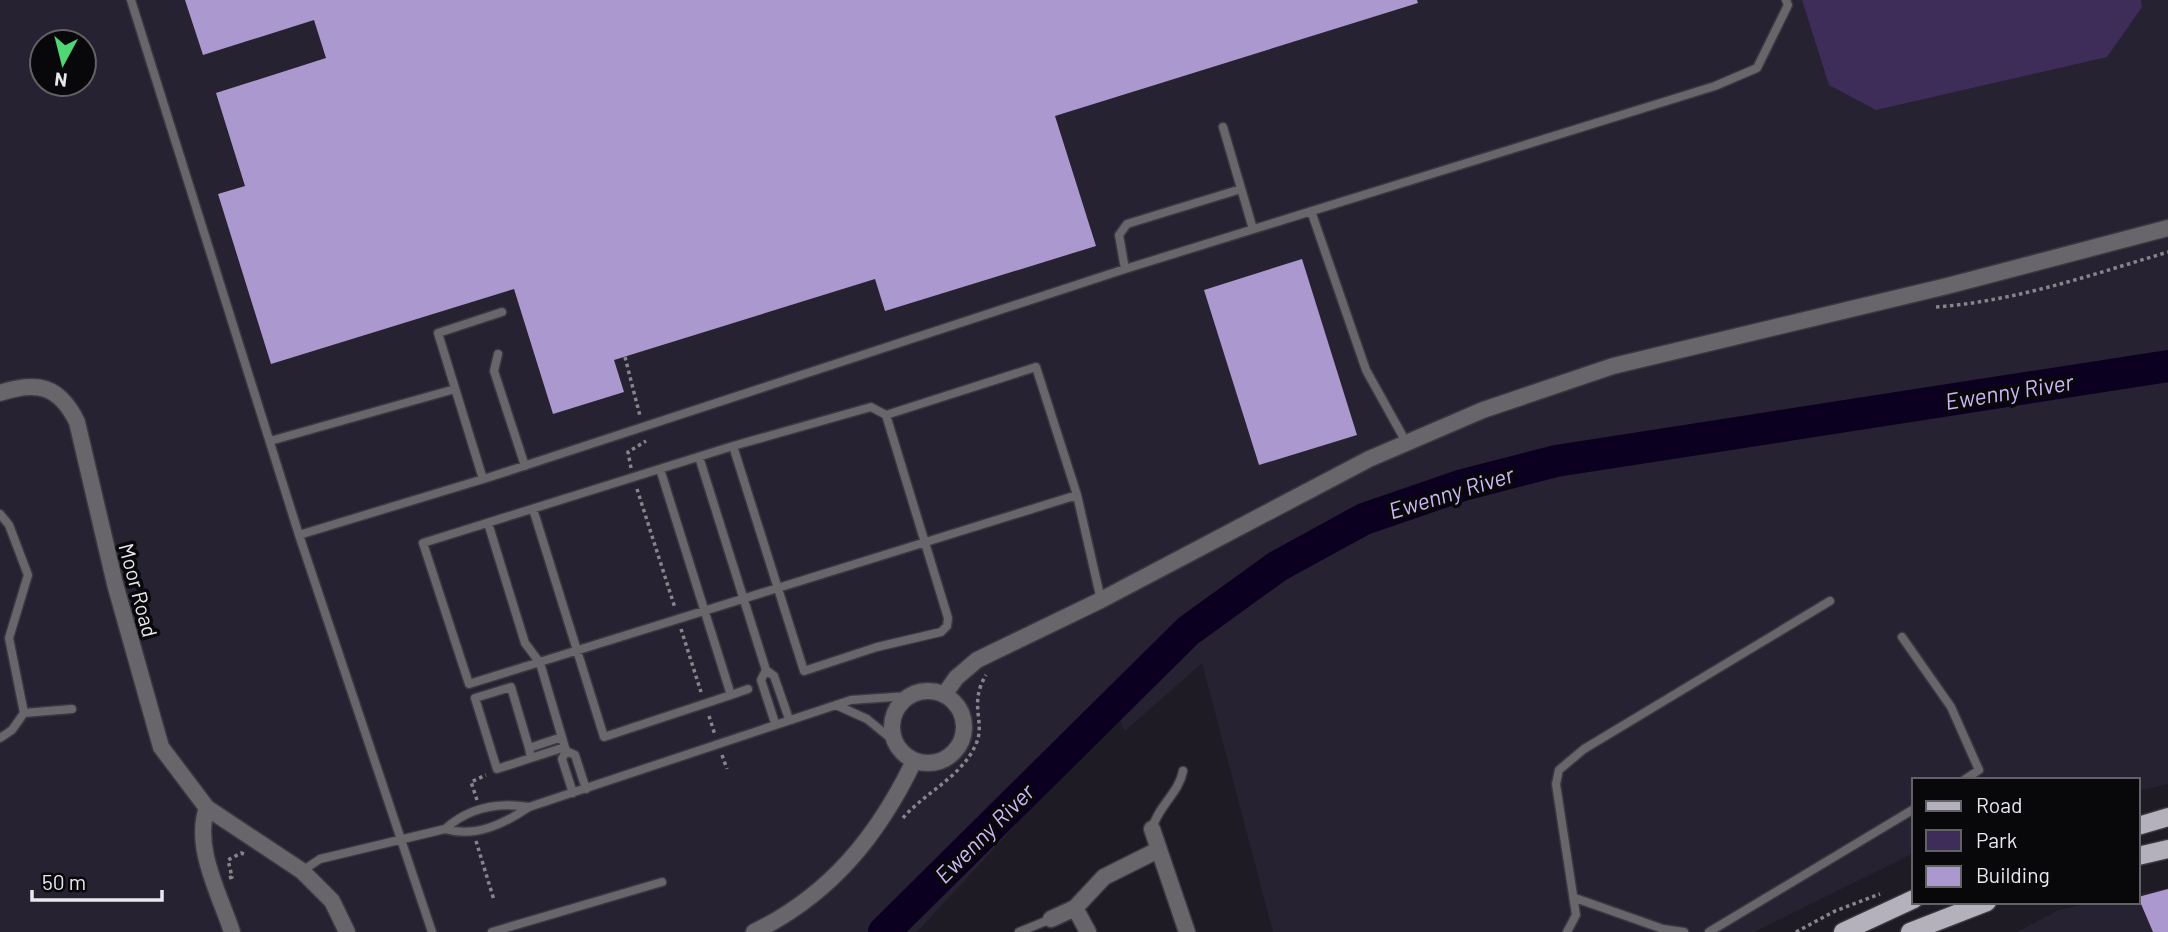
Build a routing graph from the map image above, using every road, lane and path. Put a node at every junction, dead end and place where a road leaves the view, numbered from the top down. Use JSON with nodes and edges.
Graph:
{"nodes":[{"id":1,"x":131,"y":0,"type":"edge"},
{"id":2,"x":1786,"y":0,"type":"edge"},
{"id":3,"x":1223,"y":127,"type":"dead end"},
{"id":4,"x":1241,"y":189,"type":"junction"},
{"id":5,"x":1311,"y":211,"type":"junction"},
{"id":6,"x":2168,"y":228,"type":"edge"},
{"id":7,"x":1253,"y":229,"type":"junction"},
{"id":8,"x":2168,"y":253,"type":"edge"},
{"id":9,"x":1125,"y":269,"type":"junction"},
{"id":10,"x":1936,"y":307,"type":"dead end"},
{"id":11,"x":502,"y":312,"type":"dead end"},
{"id":12,"x":498,"y":354,"type":"dead end"},
{"id":13,"x":625,"y":357,"type":"dead end"},
{"id":14,"x":455,"y":389,"type":"junction"},
{"id":15,"x":0,"y":393,"type":"edge"},
{"id":16,"x":886,"y":415,"type":"junction"},
{"id":17,"x":643,"y":427,"type":"junction"},
{"id":18,"x":270,"y":442,"type":"junction"},
{"id":19,"x":1406,"y":442,"type":"junction"},
{"id":20,"x":733,"y":446,"type":"junction"},
{"id":21,"x":699,"y":457,"type":"junction"},
{"id":22,"x":524,"y":466,"type":"junction"},
{"id":23,"x":660,"y":469,"type":"junction"},
{"id":24,"x":633,"y":477,"type":"junction"},
{"id":25,"x":483,"y":479,"type":"junction"},
{"id":26,"x":1077,"y":495,"type":"junction"},
{"id":27,"x":533,"y":509,"type":"junction"},
{"id":28,"x":0,"y":514,"type":"edge"},
{"id":29,"x":488,"y":523,"type":"junction"},
{"id":30,"x":299,"y":535,"type":"junction"},
{"id":31,"x":925,"y":542,"type":"junction"},
{"id":32,"x":779,"y":588,"type":"junction"},
{"id":33,"x":1101,"y":600,"type":"junction"},
{"id":34,"x":743,"y":601,"type":"junction"},
{"id":35,"x":1830,"y":601,"type":"dead end"},
{"id":36,"x":705,"y":612,"type":"junction"},
{"id":37,"x":678,"y":619,"type":"junction"},
{"id":38,"x":1902,"y":637,"type":"dead end"},
{"id":39,"x":579,"y":651,"type":"junction"},
{"id":40,"x":540,"y":663,"type":"junction"},
{"id":41,"x":996,"y":668,"type":"dead end"},
{"id":42,"x":766,"y":670,"type":"junction"},
{"id":43,"x":748,"y":689,"type":"dead end"},
{"id":44,"x":731,"y":695,"type":"junction"},
{"id":45,"x":944,"y":695,"type":"junction"},
{"id":46,"x":908,"y":696,"type":"junction"},
{"id":47,"x":836,"y":705,"type":"junction"},
{"id":48,"x":705,"y":706,"type":"junction"},
{"id":49,"x":72,"y":709,"type":"dead end"},
{"id":50,"x":24,"y":713,"type":"junction"},
{"id":51,"x":789,"y":719,"type":"junction"},
{"id":52,"x":775,"y":723,"type":"junction"},
{"id":53,"x":562,"y":737,"type":"junction"},
{"id":54,"x":0,"y":738,"type":"edge"},
{"id":55,"x":894,"y":741,"type":"junction"},
{"id":56,"x":718,"y":744,"type":"junction"},
{"id":57,"x":529,"y":748,"type":"junction"},
{"id":58,"x":565,"y":749,"type":"junction"},
{"id":59,"x":531,"y":758,"type":"junction"},
{"id":60,"x":914,"y":761,"type":"junction"},
{"id":61,"x":727,"y":769,"type":"dead end"},
{"id":62,"x":1183,"y":771,"type":"dead end"},
{"id":63,"x":1967,"y":778,"type":"edge"},
{"id":64,"x":586,"y":789,"type":"junction"},
{"id":65,"x":573,"y":793,"type":"junction"},
{"id":66,"x":529,"y":807,"type":"junction"},
{"id":67,"x":207,"y":808,"type":"junction"},
{"id":68,"x":1912,"y":811,"type":"edge"},
{"id":69,"x":2168,"y":817,"type":"edge"},
{"id":70,"x":899,"y":823,"type":"dead end"},
{"id":71,"x":2140,"y":824,"type":"edge"},
{"id":72,"x":1152,"y":829,"type":"joint"},
{"id":73,"x":445,"y":830,"type":"junction"},
{"id":74,"x":400,"y":840,"type":"junction"},
{"id":75,"x":2168,"y":849,"type":"edge"},
{"id":76,"x":1158,"y":850,"type":"junction"},
{"id":77,"x":2140,"y":856,"type":"edge"},
{"id":78,"x":251,"y":857,"type":"dead end"},
{"id":79,"x":302,"y":872,"type":"junction"},
{"id":80,"x":662,"y":881,"type":"dead end"},
{"id":81,"x":216,"y":883,"type":"junction"},
{"id":82,"x":1892,"y":889,"type":"dead end"},
{"id":83,"x":1575,"y":898,"type":"junction"},
{"id":84,"x":1912,"y":900,"type":"edge"},
{"id":85,"x":1982,"y":904,"type":"edge"},
{"id":86,"x":1075,"y":908,"type":"junction"},
{"id":87,"x":1051,"y":919,"type":"joint"},
{"id":88,"x":232,"y":932,"type":"edge"},
{"id":89,"x":347,"y":932,"type":"edge"},
{"id":90,"x":432,"y":932,"type":"edge"},
{"id":91,"x":492,"y":932,"type":"edge"},
{"id":92,"x":754,"y":932,"type":"edge"},
{"id":93,"x":1019,"y":932,"type":"edge"},
{"id":94,"x":1088,"y":932,"type":"edge"},
{"id":95,"x":1187,"y":932,"type":"edge"},
{"id":96,"x":1567,"y":932,"type":"edge"},
{"id":97,"x":1684,"y":932,"type":"edge"},
{"id":98,"x":1709,"y":932,"type":"edge"},
{"id":99,"x":1797,"y":932,"type":"edge"},
{"id":100,"x":1843,"y":932,"type":"edge"},
{"id":101,"x":1910,"y":932,"type":"edge"}],
"edges":[{"from":1,"to":18,"type":"lane"},
{"from":2,"to":5,"type":"lane"},
{"from":3,"to":4,"type":"lane"},
{"from":4,"to":7,"type":"lane"},
{"from":4,"to":9,"type":"lane"},
{"from":5,"to":7,"type":"lane"},
{"from":5,"to":19,"type":"lane"},
{"from":6,"to":19,"type":"street"},
{"from":7,"to":9,"type":"lane"},
{"from":8,"to":10,"type":"path"},
{"from":9,"to":17,"type":"lane"},
{"from":11,"to":14,"type":"lane"},
{"from":12,"to":22,"type":"lane"},
{"from":13,"to":17,"type":"path"},
{"from":14,"to":18,"type":"lane"},
{"from":14,"to":25,"type":"lane"},
{"from":15,"to":67,"type":"street","name":"Moor Road"},
{"from":16,"to":20,"type":"lane"},
{"from":16,"to":26,"type":"lane"},
{"from":16,"to":31,"type":"lane"},
{"from":17,"to":22,"type":"lane"},
{"from":17,"to":24,"type":"path"},
{"from":18,"to":30,"type":"lane"},
{"from":19,"to":33,"type":"street"},
{"from":20,"to":21,"type":"lane"},
{"from":20,"to":32,"type":"lane"},
{"from":21,"to":23,"type":"lane"},
{"from":21,"to":34,"type":"lane"},
{"from":22,"to":25,"type":"lane"},
{"from":23,"to":24,"type":"lane"},
{"from":23,"to":36,"type":"lane"},
{"from":24,"to":27,"type":"lane"},
{"from":24,"to":37,"type":"path"},
{"from":25,"to":30,"type":"lane"},
{"from":26,"to":31,"type":"lane"},
{"from":26,"to":33,"type":"lane"},
{"from":27,"to":29,"type":"lane"},
{"from":27,"to":39,"type":"lane"},
{"from":28,"to":50,"type":"lane"},
{"from":29,"to":40,"type":"lane"},
{"from":29,"to":40,"type":"lane"},
{"from":30,"to":74,"type":"lane"},
{"from":31,"to":32,"type":"lane"},
{"from":31,"to":32,"type":"lane"},
{"from":32,"to":34,"type":"lane"},
{"from":33,"to":45,"type":"street"},
{"from":34,"to":36,"type":"lane"},
{"from":34,"to":42,"type":"lane"},
{"from":35,"to":83,"type":"lane"},
{"from":36,"to":37,"type":"lane"},
{"from":36,"to":44,"type":"lane"},
{"from":37,"to":39,"type":"lane"},
{"from":37,"to":48,"type":"path"},
{"from":38,"to":63,"type":"lane"},
{"from":39,"to":40,"type":"lane"},
{"from":39,"to":48,"type":"lane"},
{"from":40,"to":53,"type":"lane"},
{"from":41,"to":70,"type":"path"},
{"from":42,"to":51,"type":"lane"},
{"from":42,"to":52,"type":"lane"},
{"from":43,"to":44,"type":"lane"},
{"from":44,"to":48,"type":"lane"},
{"from":45,"to":46,"type":"street"},
{"from":45,"to":60,"type":"street"},
{"from":46,"to":47,"type":"lane"},
{"from":46,"to":55,"type":"street"},
{"from":47,"to":51,"type":"lane"},
{"from":47,"to":55,"type":"lane"},
{"from":48,"to":56,"type":"path"},
{"from":49,"to":50,"type":"lane"},
{"from":50,"to":54,"type":"lane"},
{"from":51,"to":52,"type":"lane"},
{"from":52,"to":56,"type":"lane"},
{"from":53,"to":57,"type":"lane"},
{"from":53,"to":58,"type":"lane"},
{"from":55,"to":60,"type":"street"},
{"from":56,"to":61,"type":"path"},
{"from":56,"to":64,"type":"lane"},
{"from":57,"to":59,"type":"lane"},
{"from":57,"to":59,"type":"lane"},
{"from":58,"to":59,"type":"lane"},
{"from":58,"to":64,"type":"lane"},
{"from":58,"to":65,"type":"lane"},
{"from":60,"to":92,"type":"street"},
{"from":62,"to":72,"type":"lane"},
{"from":64,"to":65,"type":"lane"},
{"from":65,"to":66,"type":"lane"},
{"from":66,"to":73,"type":"lane"},
{"from":66,"to":73,"type":"lane"},
{"from":67,"to":79,"type":"street","name":"Moor Road"},
{"from":67,"to":81,"type":"street"},
{"from":68,"to":98,"type":"lane"},
{"from":69,"to":71,"type":"main road"},
{"from":72,"to":76,"type":"street"},
{"from":73,"to":74,"type":"lane"},
{"from":74,"to":79,"type":"lane"},
{"from":74,"to":90,"type":"lane"},
{"from":75,"to":77,"type":"main road"},
{"from":76,"to":86,"type":"street"},
{"from":76,"to":95,"type":"street"},
{"from":78,"to":81,"type":"path"},
{"from":79,"to":89,"type":"street","name":"Moor Road"},
{"from":80,"to":91,"type":"lane"},
{"from":81,"to":88,"type":"street"},
{"from":82,"to":99,"type":"path"},
{"from":83,"to":96,"type":"lane"},
{"from":83,"to":97,"type":"lane"},
{"from":84,"to":100,"type":"main road"},
{"from":85,"to":101,"type":"main road"},
{"from":86,"to":87,"type":"street"},
{"from":86,"to":94,"type":"street"},
{"from":87,"to":93,"type":"lane"}]}
